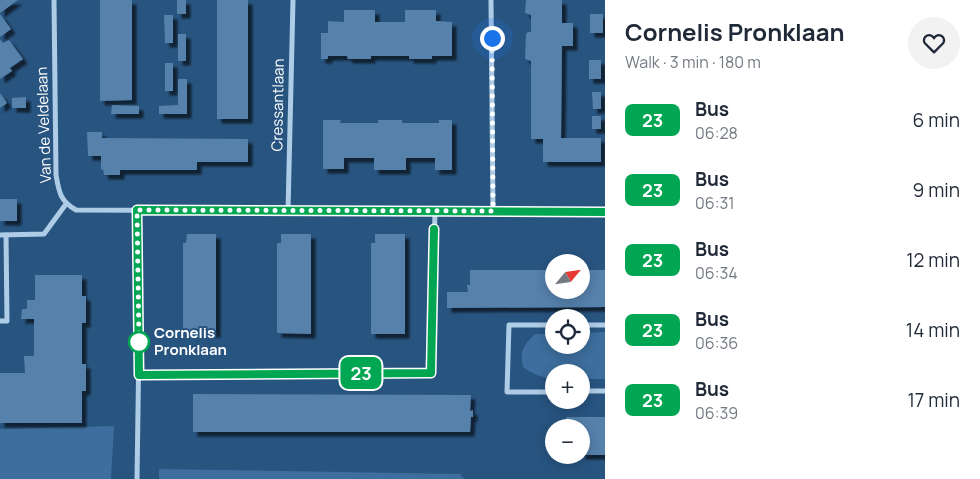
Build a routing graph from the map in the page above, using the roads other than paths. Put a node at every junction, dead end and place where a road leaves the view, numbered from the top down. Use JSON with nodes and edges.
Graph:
{"nodes":[{"id":1,"x":54,"y":0,"type":"edge"},
{"id":2,"x":293,"y":0,"type":"edge"},
{"id":3,"x":492,"y":0,"type":"edge"},
{"id":4,"x":66,"y":204,"type":"junction"},
{"id":5,"x":137,"y":210,"type":"junction"},
{"id":6,"x":288,"y":211,"type":"junction"},
{"id":7,"x":435,"y":211,"type":"junction"},
{"id":8,"x":493,"y":211,"type":"junction"},
{"id":9,"x":605,"y":212,"type":"edge"},
{"id":10,"x":3,"y":235,"type":"edge"},
{"id":11,"x":0,"y":321,"type":"edge"},
{"id":12,"x":545,"y":325,"type":"edge"},
{"id":13,"x":590,"y":325,"type":"edge"},
{"id":14,"x":605,"y":325,"type":"edge"},
{"id":15,"x":139,"y":375,"type":"junction"},
{"id":16,"x":590,"y":391,"type":"edge"},
{"id":17,"x":605,"y":391,"type":"edge"},
{"id":18,"x":545,"y":392,"type":"edge"},
{"id":19,"x":137,"y":479,"type":"edge"}],
"edges":[{"from":1,"to":4,"type":"street","name":"Van de Veldelaan"},
{"from":2,"to":6,"type":"street","name":"Cressantlaan"},
{"from":3,"to":8,"type":"street"},
{"from":4,"to":5,"type":"street"},
{"from":4,"to":10,"type":"street"},
{"from":5,"to":6,"type":"street"},
{"from":5,"to":15,"type":"street"},
{"from":6,"to":7,"type":"street"},
{"from":7,"to":8,"type":"street"},
{"from":7,"to":15,"type":"street"},
{"from":8,"to":9,"type":"street"},
{"from":10,"to":11,"type":"street"},
{"from":12,"to":18,"type":"street"},
{"from":13,"to":14,"type":"street"},
{"from":15,"to":19,"type":"street"},
{"from":16,"to":17,"type":"street"}]}
